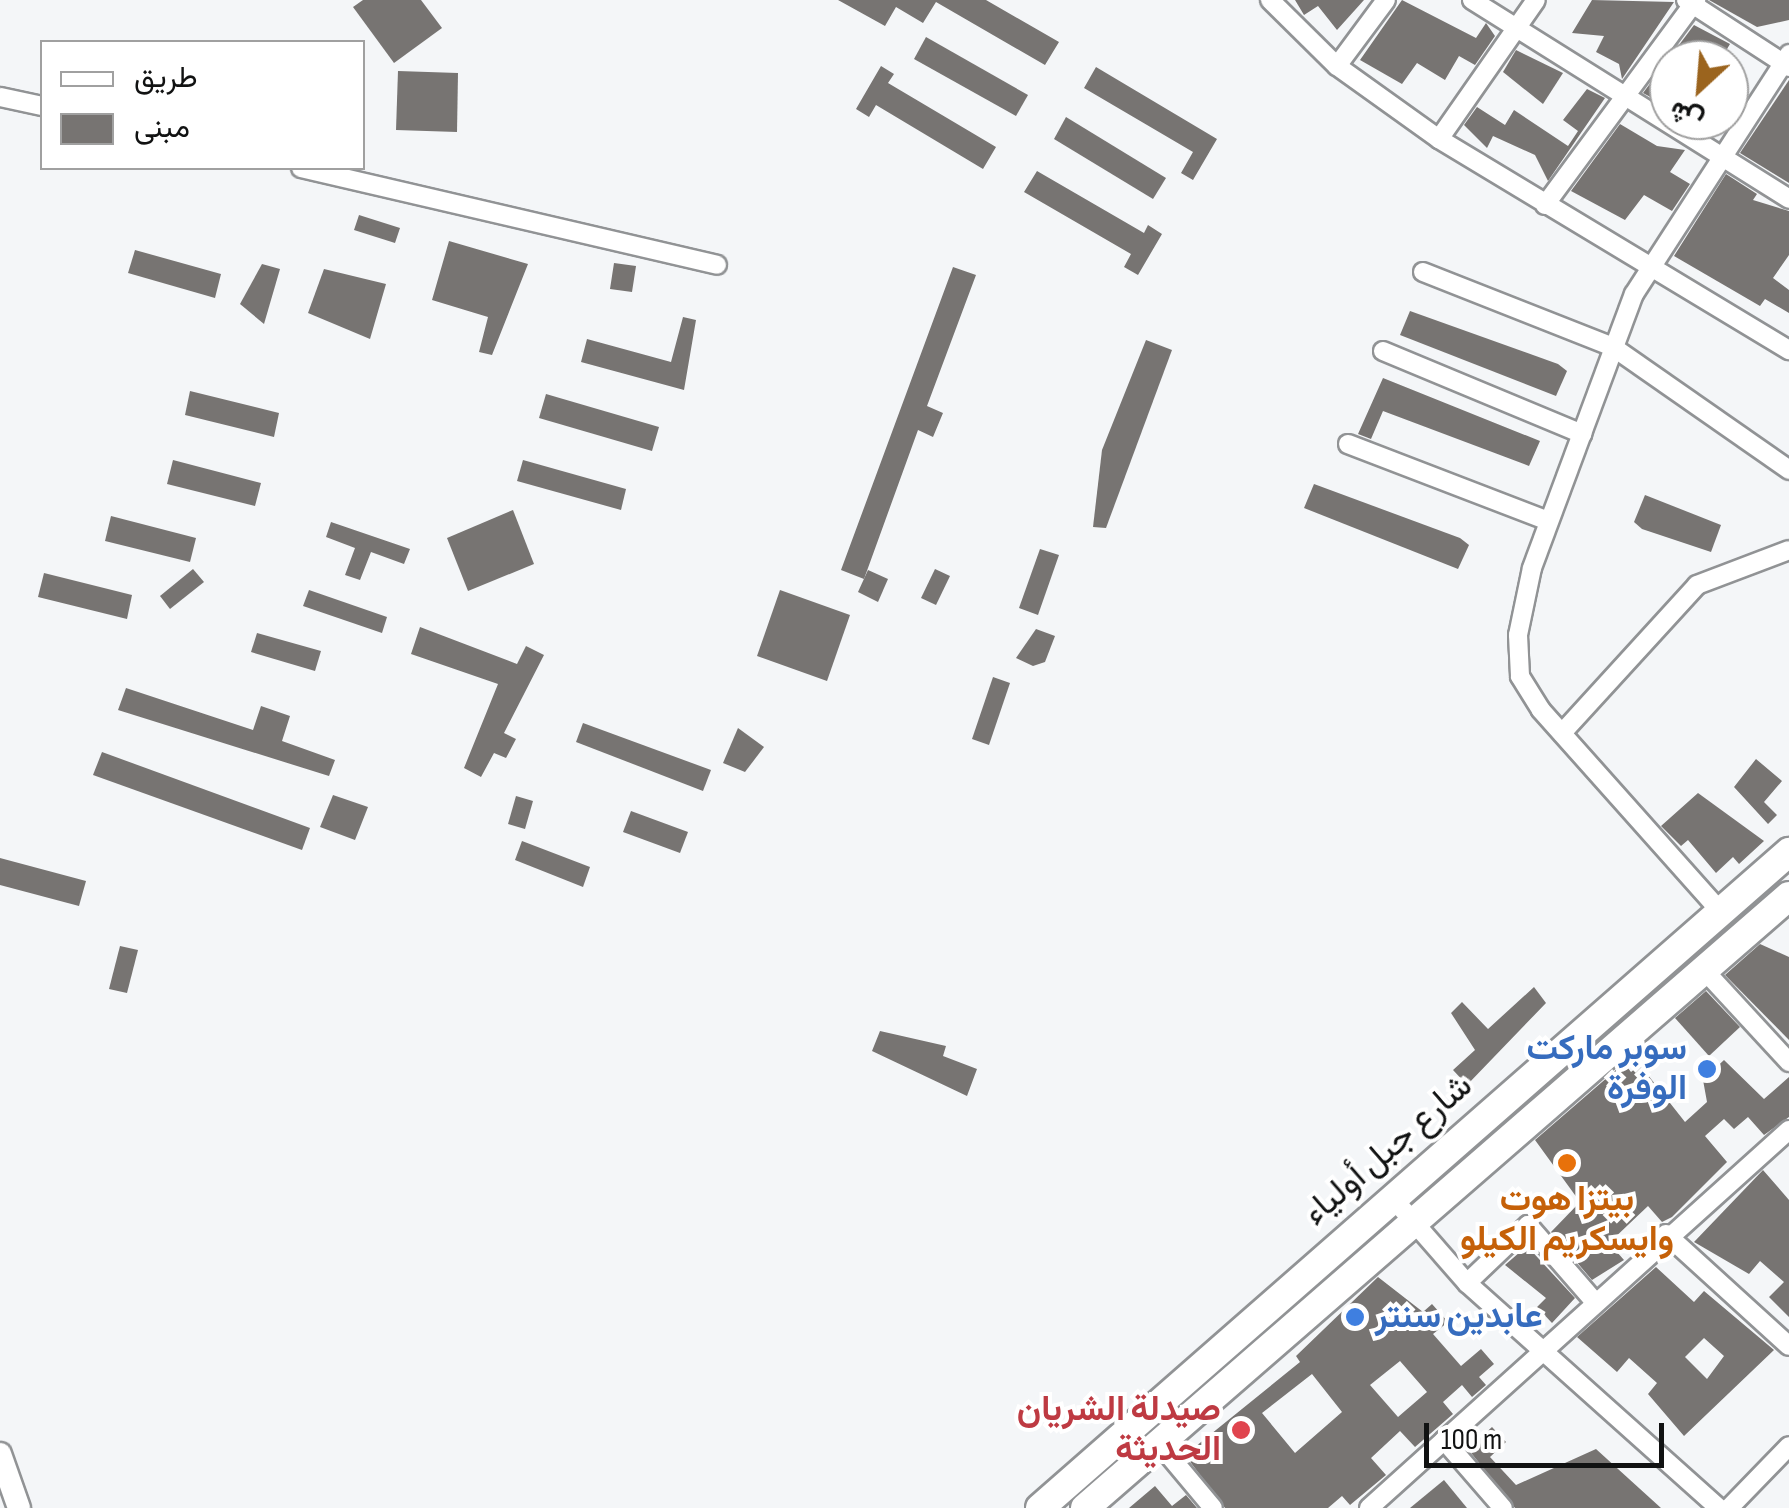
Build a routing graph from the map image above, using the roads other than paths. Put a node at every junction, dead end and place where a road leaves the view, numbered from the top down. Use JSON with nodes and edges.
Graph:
{"nodes":[{"id":1,"x":1270,"y":0,"type":"edge"},
{"id":2,"x":1386,"y":0,"type":"edge"},
{"id":3,"x":1472,"y":0,"type":"edge"},
{"id":4,"x":1536,"y":0,"type":"edge"},
{"id":5,"x":1692,"y":2,"type":"edge"},
{"id":6,"x":1516,"y":29,"type":"junction"},
{"id":7,"x":1787,"y":61,"type":"edge"},
{"id":8,"x":1337,"y":66,"type":"junction"},
{"id":9,"x":0,"y":96,"type":"edge"},
{"id":10,"x":1625,"y":98,"type":"junction"},
{"id":11,"x":40,"y":106,"type":"edge"},
{"id":12,"x":1439,"y":138,"type":"junction"},
{"id":13,"x":1714,"y":157,"type":"junction"},
{"id":14,"x":309,"y":170,"type":"edge"},
{"id":15,"x":1789,"y":199,"type":"edge"},
{"id":16,"x":1545,"y":205,"type":"junction"},
{"id":17,"x":1648,"y":264,"type":"junction"},
{"id":18,"x":717,"y":265,"type":"dead end"},
{"id":19,"x":1423,"y":272,"type":"dead end"},
{"id":20,"x":1612,"y":347,"type":"junction"},
{"id":21,"x":1788,"y":348,"type":"edge"},
{"id":22,"x":1383,"y":352,"type":"dead end"},
{"id":23,"x":1582,"y":434,"type":"junction"},
{"id":24,"x":1348,"y":444,"type":"dead end"},
{"id":25,"x":1789,"y":470,"type":"edge"},
{"id":26,"x":1550,"y":521,"type":"junction"},
{"id":27,"x":1789,"y":550,"type":"edge"},
{"id":28,"x":1562,"y":733,"type":"junction"},
{"id":29,"x":1789,"y":852,"type":"edge"},
{"id":30,"x":1789,"y":896,"type":"edge"},
{"id":31,"x":1720,"y":912,"type":"junction"},
{"id":32,"x":1705,"y":971,"type":"junction"},
{"id":33,"x":1789,"y":1062,"type":"edge"},
{"id":34,"x":1786,"y":1138,"type":"edge"},
{"id":35,"x":1391,"y":1196,"type":"junction"},
{"id":36,"x":1412,"y":1224,"type":"junction"},
{"id":37,"x":1666,"y":1234,"type":"junction"},
{"id":38,"x":1467,"y":1283,"type":"junction"},
{"id":39,"x":1594,"y":1300,"type":"junction"},
{"id":40,"x":1789,"y":1346,"type":"edge"},
{"id":41,"x":1539,"y":1349,"type":"junction"},
{"id":42,"x":1444,"y":1440,"type":"junction"},
{"id":43,"x":1156,"y":1441,"type":"junction"},
{"id":44,"x":1789,"y":1446,"type":"edge"},
{"id":45,"x":0,"y":1454,"type":"edge"},
{"id":46,"x":20,"y":1508,"type":"edge"},
{"id":47,"x":1040,"y":1508,"type":"edge"},
{"id":48,"x":1085,"y":1508,"type":"edge"},
{"id":49,"x":1213,"y":1508,"type":"edge"},
{"id":50,"x":1368,"y":1508,"type":"edge"},
{"id":51,"x":1503,"y":1508,"type":"edge"},
{"id":52,"x":1719,"y":1508,"type":"edge"},
{"id":53,"x":1729,"y":1508,"type":"edge"}],
"edges":[{"from":1,"to":8,"type":"street"},
{"from":2,"to":8,"type":"street"},
{"from":3,"to":6,"type":"street"},
{"from":4,"to":6,"type":"street"},
{"from":5,"to":7,"type":"street"},
{"from":5,"to":10,"type":"street"},
{"from":6,"to":10,"type":"street"},
{"from":6,"to":12,"type":"street"},
{"from":7,"to":13,"type":"street"},
{"from":8,"to":12,"type":"street"},
{"from":9,"to":11,"type":"street"},
{"from":10,"to":13,"type":"street"},
{"from":10,"to":16,"type":"street"},
{"from":12,"to":16,"type":"street"},
{"from":13,"to":15,"type":"street"},
{"from":13,"to":17,"type":"street"},
{"from":14,"to":18,"type":"street"},
{"from":16,"to":17,"type":"street"},
{"from":17,"to":20,"type":"street"},
{"from":17,"to":21,"type":"street"},
{"from":19,"to":20,"type":"street"},
{"from":20,"to":23,"type":"street"},
{"from":20,"to":25,"type":"street"},
{"from":22,"to":23,"type":"street"},
{"from":23,"to":26,"type":"street"},
{"from":24,"to":26,"type":"street"},
{"from":26,"to":28,"type":"street"},
{"from":27,"to":28,"type":"street"},
{"from":28,"to":31,"type":"street"},
{"from":29,"to":31,"type":"main road","name":"شارع جبل أولياء"},
{"from":30,"to":32,"type":"main road","name":"شارع جبل أولياء"},
{"from":31,"to":35,"type":"main road","name":"شارع جبل أولياء"},
{"from":32,"to":33,"type":"street"},
{"from":32,"to":36,"type":"main road","name":"شارع جبل أولياء"},
{"from":34,"to":37,"type":"street"},
{"from":35,"to":36,"type":"street"},
{"from":35,"to":47,"type":"main road","name":"شارع جبل أولياء"},
{"from":36,"to":38,"type":"street"},
{"from":36,"to":43,"type":"main road","name":"شارع جبل أولياء"},
{"from":37,"to":39,"type":"street"},
{"from":37,"to":40,"type":"street"},
{"from":38,"to":39,"type":"street"},
{"from":38,"to":41,"type":"street"},
{"from":39,"to":41,"type":"street"},
{"from":41,"to":42,"type":"street"},
{"from":41,"to":52,"type":"street"},
{"from":42,"to":50,"type":"street"},
{"from":42,"to":51,"type":"street"},
{"from":43,"to":48,"type":"main road","name":"شارع جبل أولياء"},
{"from":43,"to":49,"type":"street"},
{"from":44,"to":53,"type":"street"},
{"from":45,"to":46,"type":"street"}]}
